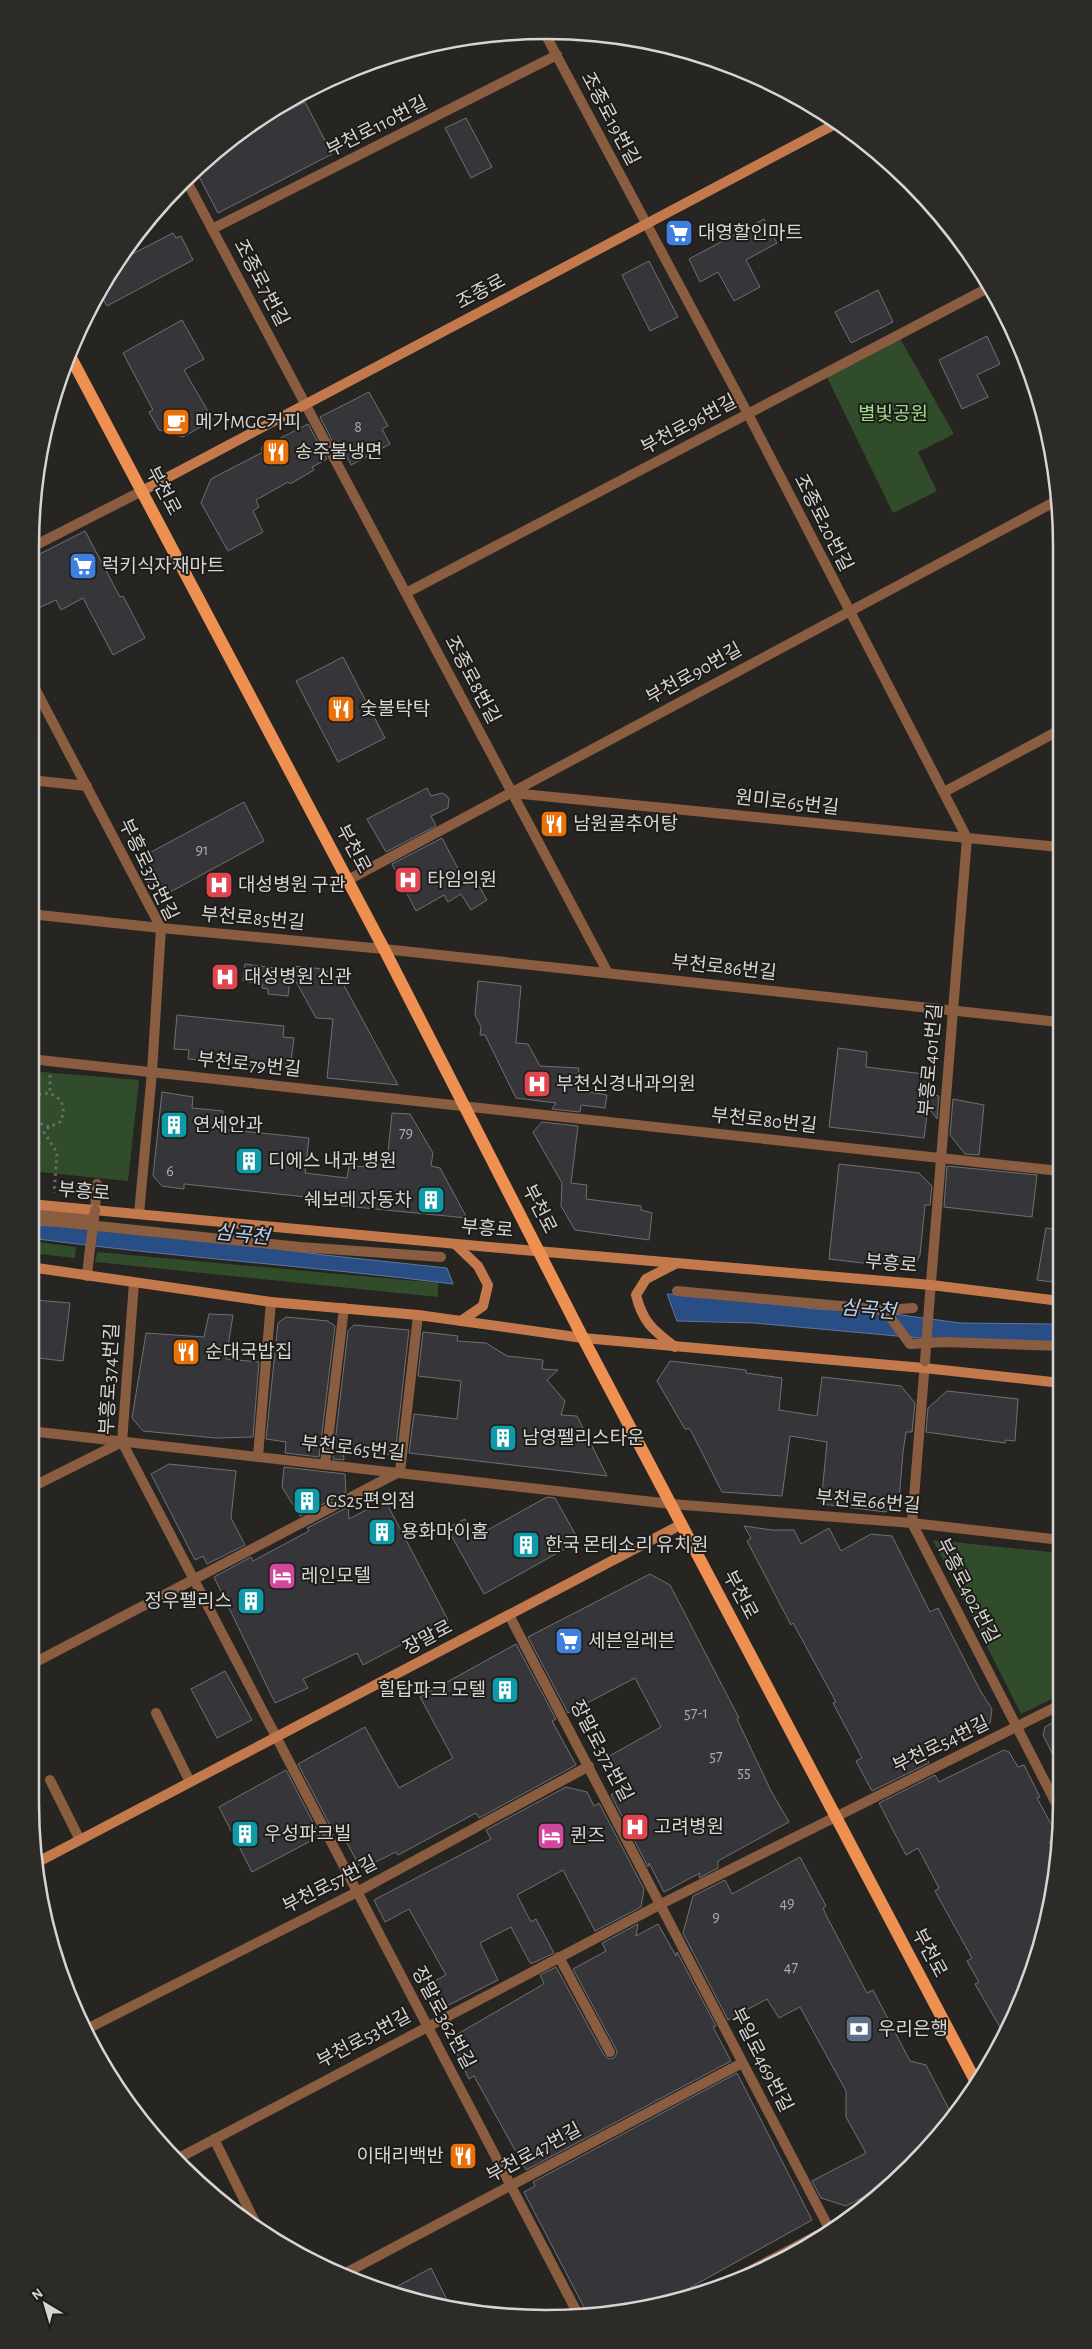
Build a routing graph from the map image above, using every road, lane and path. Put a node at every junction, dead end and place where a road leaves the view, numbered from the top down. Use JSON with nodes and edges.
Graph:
{"nodes":[{"id":1,"x":548,"y":39,"type":"edge"},
{"id":2,"x":557,"y":56,"type":"junction"},
{"id":3,"x":831,"y":126,"type":"edge"},
{"id":4,"x":189,"y":185,"type":"edge"},
{"id":5,"x":647,"y":224,"type":"junction"},
{"id":6,"x":212,"y":229,"type":"junction"},
{"id":7,"x":984,"y":290,"type":"edge"},
{"id":8,"x":73,"y":362,"type":"edge"},
{"id":9,"x":306,"y":405,"type":"junction"},
{"id":10,"x":748,"y":414,"type":"junction"},
{"id":11,"x":142,"y":491,"type":"junction"},
{"id":12,"x":1051,"y":504,"type":"edge"},
{"id":13,"x":39,"y":543,"type":"edge"},
{"id":14,"x":406,"y":593,"type":"junction"},
{"id":15,"x":848,"y":610,"type":"junction"},
{"id":16,"x":39,"y":696,"type":"edge"},
{"id":17,"x":1053,"y":734,"type":"edge"},
{"id":18,"x":39,"y":781,"type":"edge"},
{"id":19,"x":86,"y":786,"type":"junction"},
{"id":20,"x":944,"y":792,"type":"junction"},
{"id":21,"x":512,"y":793,"type":"junction"},
{"id":22,"x":967,"y":838,"type":"junction"},
{"id":23,"x":1053,"y":846,"type":"edge"},
{"id":24,"x":348,"y":880,"type":"junction"},
{"id":25,"x":39,"y":915,"type":"edge"},
{"id":26,"x":161,"y":928,"type":"junction"},
{"id":27,"x":384,"y":948,"type":"junction"},
{"id":28,"x":608,"y":973,"type":"junction"},
{"id":29,"x":953,"y":1010,"type":"junction"},
{"id":30,"x":1053,"y":1021,"type":"edge"},
{"id":31,"x":39,"y":1060,"type":"edge"},
{"id":32,"x":152,"y":1072,"type":"junction"},
{"id":33,"x":39,"y":1094,"type":"edge"},
{"id":34,"x":465,"y":1106,"type":"junction"},
{"id":35,"x":39,"y":1122,"type":"edge"},
{"id":36,"x":49,"y":1127,"type":"junction"},
{"id":37,"x":941,"y":1158,"type":"junction"},
{"id":38,"x":1053,"y":1170,"type":"edge"},
{"id":39,"x":97,"y":1184,"type":"dead end"},
{"id":40,"x":39,"y":1205,"type":"edge"},
{"id":41,"x":52,"y":1206,"type":"junction"},
{"id":42,"x":39,"y":1212,"type":"edge"},
{"id":43,"x":94,"y":1214,"type":"junction"},
{"id":44,"x":138,"y":1214,"type":"junction"},
{"id":45,"x":39,"y":1220,"type":"edge"},
{"id":46,"x":455,"y":1244,"type":"junction"},
{"id":47,"x":539,"y":1251,"type":"junction"},
{"id":48,"x":441,"y":1257,"type":"dead end"},
{"id":49,"x":678,"y":1263,"type":"junction"},
{"id":50,"x":39,"y":1268,"type":"edge"},
{"id":51,"x":87,"y":1276,"type":"junction"},
{"id":52,"x":134,"y":1283,"type":"junction"},
{"id":53,"x":931,"y":1286,"type":"junction"},
{"id":54,"x":677,"y":1291,"type":"dead end"},
{"id":55,"x":1053,"y":1300,"type":"edge"},
{"id":56,"x":272,"y":1302,"type":"junction"},
{"id":57,"x":344,"y":1308,"type":"junction"},
{"id":58,"x":913,"y":1308,"type":"dead end"},
{"id":59,"x":885,"y":1310,"type":"junction"},
{"id":60,"x":418,"y":1314,"type":"junction"},
{"id":61,"x":461,"y":1321,"type":"junction"},
{"id":62,"x":583,"y":1338,"type":"junction"},
{"id":63,"x":1053,"y":1346,"type":"edge"},
{"id":64,"x":675,"y":1347,"type":"junction"},
{"id":65,"x":924,"y":1368,"type":"junction"},
{"id":66,"x":1053,"y":1382,"type":"edge"},
{"id":67,"x":39,"y":1432,"type":"edge"},
{"id":68,"x":122,"y":1442,"type":"junction"},
{"id":69,"x":258,"y":1456,"type":"junction"},
{"id":70,"x":325,"y":1464,"type":"junction"},
{"id":71,"x":400,"y":1472,"type":"junction"},
{"id":72,"x":39,"y":1484,"type":"edge"},
{"id":73,"x":671,"y":1504,"type":"junction"},
{"id":74,"x":912,"y":1523,"type":"junction"},
{"id":75,"x":682,"y":1524,"type":"junction"},
{"id":76,"x":1053,"y":1539,"type":"edge"},
{"id":77,"x":194,"y":1580,"type":"junction"},
{"id":78,"x":509,"y":1615,"type":"junction"},
{"id":79,"x":39,"y":1660,"type":"edge"},
{"id":80,"x":1053,"y":1709,"type":"edge"},
{"id":81,"x":156,"y":1713,"type":"dead end"},
{"id":82,"x":1017,"y":1728,"type":"junction"},
{"id":83,"x":276,"y":1737,"type":"junction"},
{"id":84,"x":589,"y":1766,"type":"junction"},
{"id":85,"x":50,"y":1780,"type":"dead end"},
{"id":86,"x":190,"y":1782,"type":"junction"},
{"id":87,"x":1053,"y":1798,"type":"edge"},
{"id":88,"x":836,"y":1816,"type":"junction"},
{"id":89,"x":80,"y":1840,"type":"junction"},
{"id":90,"x":42,"y":1860,"type":"edge"},
{"id":91,"x":357,"y":1892,"type":"junction"},
{"id":92,"x":661,"y":1904,"type":"junction"},
{"id":93,"x":559,"y":1957,"type":"junction"},
{"id":94,"x":427,"y":2026,"type":"junction"},
{"id":95,"x":91,"y":2027,"type":"edge"},
{"id":96,"x":610,"y":2052,"type":"dead end"},
{"id":97,"x":742,"y":2063,"type":"junction"},
{"id":98,"x":973,"y":2077,"type":"edge"},
{"id":99,"x":214,"y":2139,"type":"junction"},
{"id":100,"x":182,"y":2156,"type":"edge"},
{"id":101,"x":510,"y":2185,"type":"junction"},
{"id":102,"x":252,"y":2216,"type":"edge"},
{"id":103,"x":828,"y":2225,"type":"edge"},
{"id":104,"x":350,"y":2271,"type":"edge"},
{"id":105,"x":575,"y":2309,"type":"edge"}],
"edges":[{"from":1,"to":2,"type":"street","name":"조종로19번길"},
{"from":2,"to":5,"type":"street","name":"조종로19번길"},
{"from":2,"to":6,"type":"street","name":"부천로110번길"},
{"from":3,"to":5,"type":"street","name":"조종로"},
{"from":4,"to":6,"type":"street","name":"조종로7번길"},
{"from":5,"to":9,"type":"street","name":"조종로"},
{"from":5,"to":10,"type":"street","name":"조종로20번길"},
{"from":6,"to":9,"type":"street","name":"조종로7번길"},
{"from":7,"to":10,"type":"street","name":"부천로96번길"},
{"from":8,"to":11,"type":"main road","name":"부천로"},
{"from":9,"to":11,"type":"street","name":"조종로"},
{"from":9,"to":14,"type":"street","name":"조종로8번길"},
{"from":10,"to":14,"type":"street","name":"부천로96번길"},
{"from":10,"to":15,"type":"street","name":"조종로20번길"},
{"from":11,"to":13,"type":"street"},
{"from":11,"to":24,"type":"main road","name":"부천로"},
{"from":12,"to":15,"type":"street","name":"부천로90번길"},
{"from":14,"to":21,"type":"street","name":"조종로8번길"},
{"from":15,"to":20,"type":"street","name":"조종로20번길"},
{"from":15,"to":21,"type":"street","name":"부천로90번길"},
{"from":16,"to":19,"type":"street","name":"부흥로373번길"},
{"from":17,"to":20,"type":"street"},
{"from":18,"to":19,"type":"street"},
{"from":19,"to":26,"type":"street","name":"부흥로373번길"},
{"from":20,"to":22,"type":"street","name":"조종로20번길"},
{"from":21,"to":22,"type":"street","name":"원미로65번길"},
{"from":21,"to":24,"type":"street","name":"부천로90번길"},
{"from":21,"to":28,"type":"street","name":"조종로8번길"},
{"from":22,"to":23,"type":"street","name":"원미로65번길"},
{"from":22,"to":29,"type":"street","name":"부흥로401번길"},
{"from":24,"to":27,"type":"main road","name":"부천로"},
{"from":25,"to":26,"type":"street","name":"부천로85번길"},
{"from":26,"to":27,"type":"street","name":"부천로85번길"},
{"from":26,"to":32,"type":"street","name":"부흥로373번길"},
{"from":27,"to":28,"type":"street","name":"부천로86번길"},
{"from":27,"to":34,"type":"main road","name":"부천로"},
{"from":28,"to":29,"type":"street","name":"부천로86번길"},
{"from":29,"to":30,"type":"street","name":"부천로86번길"},
{"from":29,"to":37,"type":"street","name":"부흥로401번길"},
{"from":31,"to":32,"type":"street","name":"부천로79번길"},
{"from":32,"to":34,"type":"street","name":"부천로79번길"},
{"from":32,"to":44,"type":"street","name":"부흥로373번길"},
{"from":33,"to":36,"type":"path"},
{"from":34,"to":37,"type":"street","name":"부천로80번길"},
{"from":34,"to":47,"type":"main road","name":"부천로"},
{"from":35,"to":36,"type":"path"},
{"from":36,"to":41,"type":"path"},
{"from":37,"to":38,"type":"street","name":"부천로80번길"},
{"from":37,"to":53,"type":"street","name":"부흥로401번길"},
{"from":39,"to":43,"type":"street"},
{"from":40,"to":41,"type":"street","name":"부흥로"},
{"from":41,"to":43,"type":"street","name":"부흥로"},
{"from":42,"to":43,"type":"street"},
{"from":43,"to":44,"type":"street","name":"부흥로"},
{"from":43,"to":51,"type":"street","bridge":true},
{"from":44,"to":46,"type":"street","name":"부흥로"},
{"from":45,"to":48,"type":"street"},
{"from":46,"to":47,"type":"street","name":"부흥로"},
{"from":46,"to":61,"type":"street"},
{"from":47,"to":49,"type":"street","name":"부흥로"},
{"from":47,"to":62,"type":"main road","name":"부천로"},
{"from":49,"to":53,"type":"street","name":"부흥로"},
{"from":49,"to":64,"type":"street"},
{"from":50,"to":51,"type":"street"},
{"from":51,"to":52,"type":"street"},
{"from":52,"to":56,"type":"street"},
{"from":52,"to":68,"type":"street","name":"부흥로374번길"},
{"from":53,"to":55,"type":"street","name":"부흥로"},
{"from":53,"to":65,"type":"street","name":"부흥로401번길","bridge":true},
{"from":54,"to":59,"type":"street"},
{"from":56,"to":57,"type":"street"},
{"from":56,"to":69,"type":"street"},
{"from":57,"to":60,"type":"street"},
{"from":57,"to":70,"type":"street"},
{"from":58,"to":59,"type":"street"},
{"from":59,"to":63,"type":"street"},
{"from":60,"to":61,"type":"street"},
{"from":60,"to":71,"type":"street"},
{"from":61,"to":62,"type":"street"},
{"from":62,"to":64,"type":"street"},
{"from":62,"to":73,"type":"main road","name":"부천로"},
{"from":64,"to":65,"type":"street"},
{"from":65,"to":66,"type":"street"},
{"from":65,"to":74,"type":"street"},
{"from":67,"to":68,"type":"street","name":"부천로65번길"},
{"from":68,"to":69,"type":"street","name":"부천로65번길"},
{"from":68,"to":72,"type":"street"},
{"from":68,"to":77,"type":"street","name":"부흥로374번길"},
{"from":69,"to":70,"type":"street","name":"부천로65번길"},
{"from":70,"to":71,"type":"street","name":"부천로65번길"},
{"from":71,"to":73,"type":"street","name":"부천로65번길"},
{"from":71,"to":77,"type":"street"},
{"from":73,"to":74,"type":"street","name":"부천로66번길"},
{"from":73,"to":75,"type":"main road","name":"부천로"},
{"from":74,"to":76,"type":"street","name":"부천로66번길"},
{"from":74,"to":82,"type":"street","name":"부흥로402번길"},
{"from":75,"to":78,"type":"street","name":"장말로"},
{"from":75,"to":88,"type":"main road","name":"부천로"},
{"from":77,"to":79,"type":"street"},
{"from":77,"to":83,"type":"street","name":"부흥로374번길"},
{"from":78,"to":83,"type":"street","name":"장말로"},
{"from":78,"to":84,"type":"street","name":"장말로372번길"},
{"from":80,"to":82,"type":"street","name":"부천로54번길"},
{"from":81,"to":86,"type":"street"},
{"from":82,"to":87,"type":"street","name":"부흥로402번길"},
{"from":82,"to":88,"type":"street","name":"부천로54번길"},
{"from":83,"to":86,"type":"street","name":"장말로"},
{"from":83,"to":91,"type":"street","name":"장말로362번길"},
{"from":84,"to":91,"type":"street","name":"부천로57번길"},
{"from":84,"to":92,"type":"street","name":"장말로372번길"},
{"from":85,"to":89,"type":"street"},
{"from":86,"to":89,"type":"street","name":"장말로"},
{"from":88,"to":92,"type":"street","name":"부천로53번길"},
{"from":88,"to":98,"type":"main road","name":"부천로"},
{"from":89,"to":90,"type":"street","name":"장말로"},
{"from":91,"to":94,"type":"street","name":"장말로362번길"},
{"from":91,"to":95,"type":"street","name":"부천로57번길"},
{"from":92,"to":93,"type":"street","name":"부천로53번길"},
{"from":92,"to":97,"type":"street","name":"부일로469번길"},
{"from":93,"to":94,"type":"street","name":"부천로53번길"},
{"from":93,"to":96,"type":"street"},
{"from":94,"to":99,"type":"street","name":"부천로53번길"},
{"from":94,"to":101,"type":"street","name":"장말로362번길"},
{"from":97,"to":101,"type":"street","name":"부천로47번길"},
{"from":97,"to":103,"type":"street","name":"부일로469번길"},
{"from":99,"to":100,"type":"street","name":"부천로53번길"},
{"from":99,"to":102,"type":"street"},
{"from":101,"to":104,"type":"street","name":"부천로47번길"},
{"from":101,"to":105,"type":"street","name":"장말로362번길"}]}
